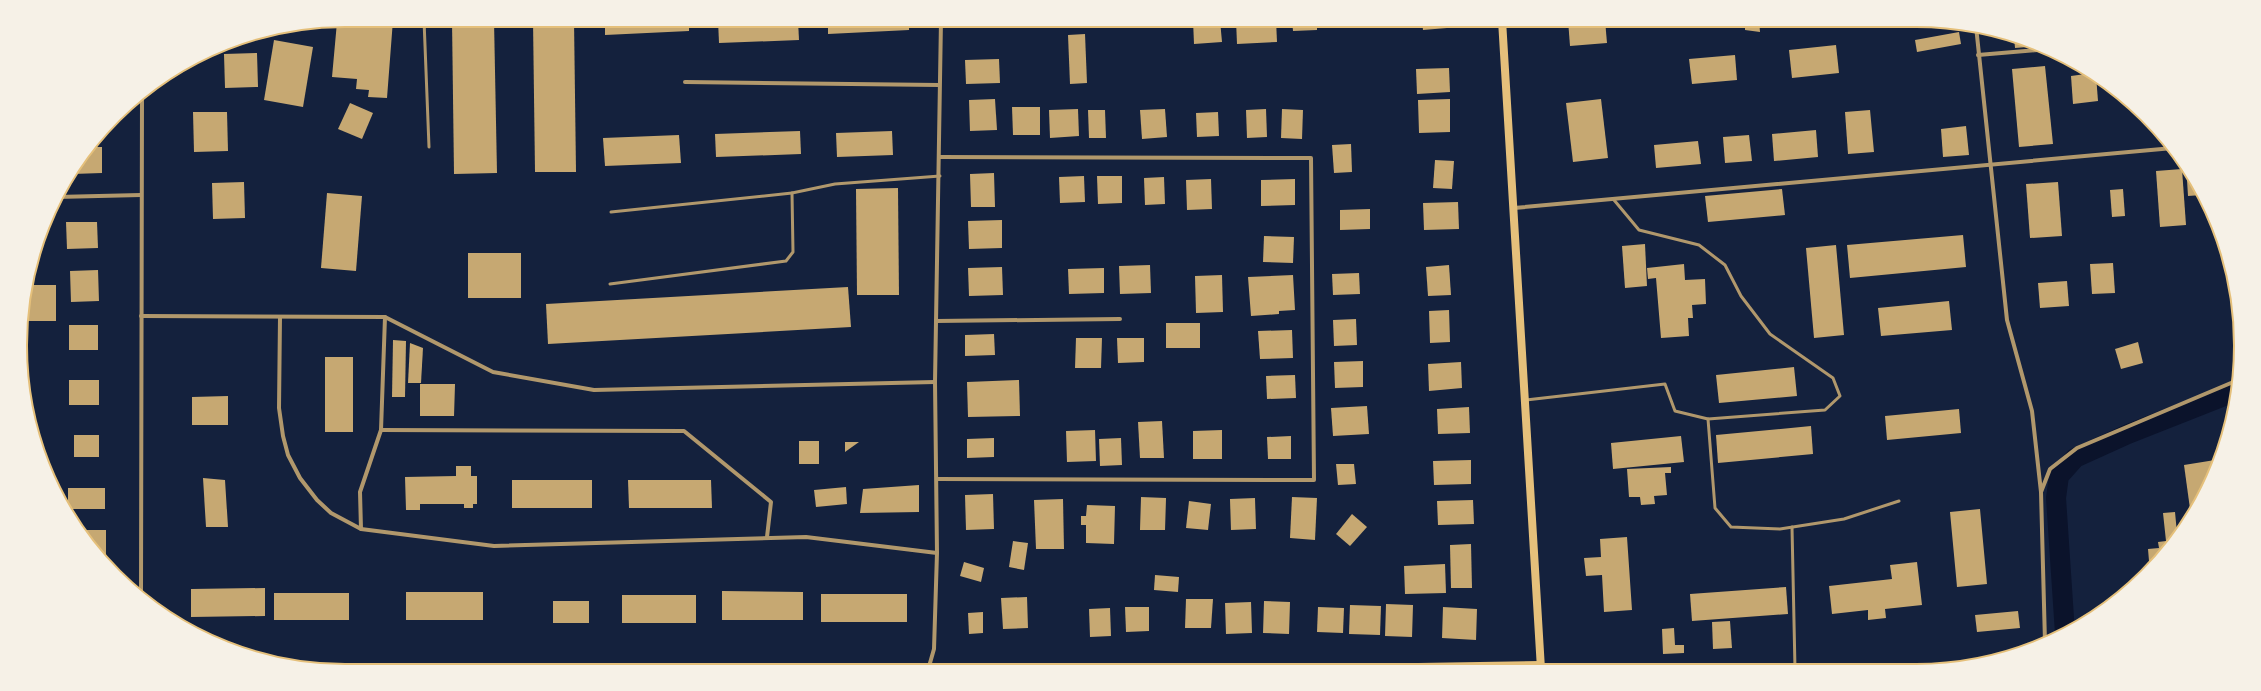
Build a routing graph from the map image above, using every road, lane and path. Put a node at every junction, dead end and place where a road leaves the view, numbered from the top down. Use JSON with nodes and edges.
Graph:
{"nodes":[{"id":1,"x":424,"y":27,"type":"edge"},
{"id":2,"x":941,"y":27,"type":"edge"},
{"id":3,"x":1502,"y":27,"type":"edge"},
{"id":4,"x":1976,"y":33,"type":"edge"},
{"id":5,"x":2037,"y":51,"type":"edge"},
{"id":6,"x":1978,"y":55,"type":"junction"},
{"id":7,"x":685,"y":82,"type":"dead end"},
{"id":8,"x":939,"y":85,"type":"junction"},
{"id":9,"x":142,"y":101,"type":"edge"},
{"id":10,"x":429,"y":147,"type":"dead end"},
{"id":11,"x":2165,"y":149,"type":"edge"},
{"id":12,"x":940,"y":156,"type":"junction"},
{"id":13,"x":1992,"y":165,"type":"junction"},
{"id":14,"x":940,"y":176,"type":"junction"},
{"id":15,"x":792,"y":193,"type":"junction"},
{"id":16,"x":141,"y":195,"type":"junction"},
{"id":17,"x":64,"y":197,"type":"edge"},
{"id":18,"x":1614,"y":200,"type":"junction"},
{"id":19,"x":1514,"y":208,"type":"junction"},
{"id":20,"x":610,"y":212,"type":"dead end"},
{"id":21,"x":610,"y":284,"type":"dead end"},
{"id":22,"x":141,"y":316,"type":"junction"},
{"id":23,"x":280,"y":317,"type":"junction"},
{"id":24,"x":385,"y":317,"type":"junction"},
{"id":25,"x":1120,"y":319,"type":"dead end"},
{"id":26,"x":936,"y":321,"type":"junction"},
{"id":27,"x":935,"y":382,"type":"junction"},
{"id":28,"x":2231,"y":383,"type":"edge"},
{"id":29,"x":1526,"y":400,"type":"junction"},
{"id":30,"x":1708,"y":419,"type":"junction"},
{"id":31,"x":381,"y":430,"type":"junction"},
{"id":32,"x":937,"y":479,"type":"junction"},
{"id":33,"x":2041,"y":492,"type":"junction"},
{"id":34,"x":1899,"y":501,"type":"dead end"},
{"id":35,"x":1792,"y":527,"type":"junction"},
{"id":36,"x":361,"y":529,"type":"junction"},
{"id":37,"x":767,"y":537,"type":"junction"},
{"id":38,"x":938,"y":552,"type":"junction"},
{"id":39,"x":142,"y":590,"type":"edge"},
{"id":40,"x":2045,"y":636,"type":"edge"},
{"id":41,"x":930,"y":664,"type":"edge"},
{"id":42,"x":1542,"y":664,"type":"edge"},
{"id":43,"x":1796,"y":664,"type":"edge"}],
"edges":[{"from":1,"to":10,"type":"lane"},
{"from":2,"to":8,"type":"street"},
{"from":3,"to":19,"type":"main road"},
{"from":4,"to":6,"type":"street"},
{"from":5,"to":6,"type":"street"},
{"from":6,"to":13,"type":"street"},
{"from":7,"to":8,"type":"street"},
{"from":8,"to":12,"type":"street"},
{"from":9,"to":16,"type":"street"},
{"from":11,"to":13,"type":"street"},
{"from":12,"to":14,"type":"street"},
{"from":12,"to":32,"type":"street"},
{"from":13,"to":18,"type":"street"},
{"from":13,"to":33,"type":"street"},
{"from":14,"to":15,"type":"lane"},
{"from":14,"to":26,"type":"street"},
{"from":15,"to":20,"type":"lane"},
{"from":15,"to":21,"type":"lane"},
{"from":16,"to":17,"type":"street"},
{"from":16,"to":22,"type":"street"},
{"from":18,"to":19,"type":"street"},
{"from":18,"to":30,"type":"lane"},
{"from":19,"to":29,"type":"main road"},
{"from":22,"to":23,"type":"street"},
{"from":22,"to":39,"type":"street"},
{"from":23,"to":24,"type":"street"},
{"from":23,"to":36,"type":"street"},
{"from":24,"to":27,"type":"street"},
{"from":24,"to":31,"type":"street"},
{"from":25,"to":26,"type":"street"},
{"from":26,"to":27,"type":"street"},
{"from":27,"to":32,"type":"street"},
{"from":28,"to":33,"type":"street"},
{"from":29,"to":30,"type":"lane"},
{"from":29,"to":42,"type":"main road"},
{"from":30,"to":35,"type":"lane"},
{"from":31,"to":36,"type":"street"},
{"from":31,"to":37,"type":"street"},
{"from":32,"to":38,"type":"street"},
{"from":33,"to":40,"type":"street"},
{"from":34,"to":35,"type":"lane"},
{"from":35,"to":43,"type":"lane"},
{"from":36,"to":37,"type":"street"},
{"from":37,"to":38,"type":"street"},
{"from":38,"to":41,"type":"street"}]}
